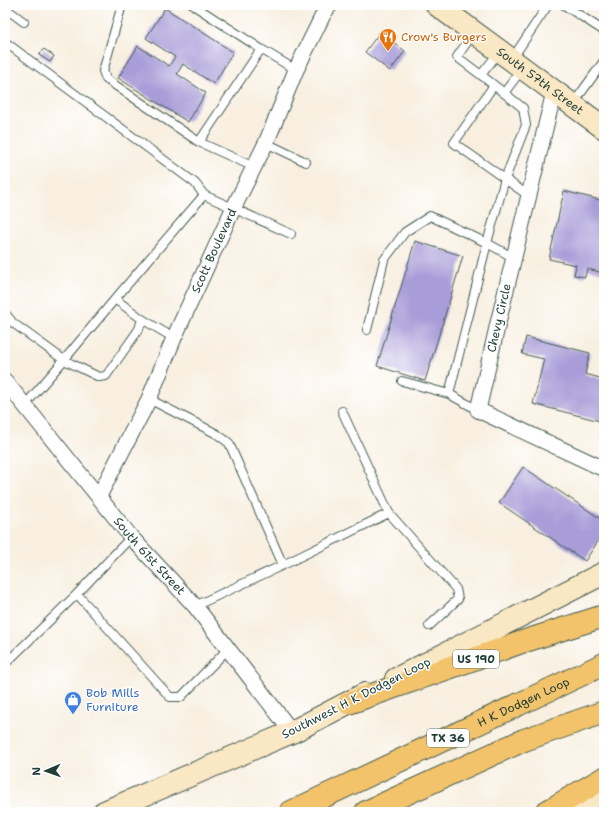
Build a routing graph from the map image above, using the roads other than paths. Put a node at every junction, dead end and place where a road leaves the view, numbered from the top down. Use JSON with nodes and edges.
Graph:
{"nodes":[{"id":1,"x":122,"y":5,"type":"edge"},
{"id":2,"x":193,"y":5,"type":"edge"},
{"id":3,"x":330,"y":5,"type":"edge"},
{"id":4,"x":548,"y":5,"type":"edge"},
{"id":5,"x":564,"y":5,"type":"edge"},
{"id":6,"x":442,"y":6,"type":"edge"},
{"id":7,"x":5,"y":8,"type":"edge"},
{"id":8,"x":24,"y":22,"type":"dead end"},
{"id":9,"x":474,"y":32,"type":"junction"},
{"id":10,"x":604,"y":32,"type":"edge"},
{"id":11,"x":5,"y":42,"type":"edge"},
{"id":12,"x":261,"y":49,"type":"junction"},
{"id":13,"x":511,"y":60,"type":"junction"},
{"id":14,"x":604,"y":61,"type":"edge"},
{"id":15,"x":296,"y":70,"type":"junction"},
{"id":16,"x":481,"y":75,"type":"junction"},
{"id":17,"x":494,"y":85,"type":"junction"},
{"id":18,"x":554,"y":92,"type":"junction"},
{"id":19,"x":504,"y":93,"type":"junction"},
{"id":20,"x":572,"y":105,"type":"junction"},
{"id":21,"x":604,"y":128,"type":"edge"},
{"id":22,"x":198,"y":142,"type":"junction"},
{"id":23,"x":266,"y":143,"type":"junction"},
{"id":24,"x":306,"y":162,"type":"dead end"},
{"id":25,"x":254,"y":168,"type":"junction"},
{"id":26,"x":505,"y":179,"type":"junction"},
{"id":27,"x":204,"y":195,"type":"junction"},
{"id":28,"x":529,"y":196,"type":"junction"},
{"id":29,"x":233,"y":209,"type":"junction"},
{"id":30,"x":291,"y":234,"type":"dead end"},
{"id":31,"x":486,"y":243,"type":"junction"},
{"id":32,"x":514,"y":258,"type":"junction"},
{"id":33,"x":115,"y":299,"type":"junction"},
{"id":34,"x":5,"y":313,"type":"edge"},
{"id":35,"x":142,"y":319,"type":"junction"},
{"id":36,"x":367,"y":330,"type":"dead end"},
{"id":37,"x":174,"y":338,"type":"junction"},
{"id":38,"x":64,"y":360,"type":"junction"},
{"id":39,"x":5,"y":381,"type":"edge"},
{"id":40,"x":402,"y":381,"type":"dead end"},
{"id":41,"x":449,"y":394,"type":"junction"},
{"id":42,"x":149,"y":399,"type":"junction"},
{"id":43,"x":25,"y":405,"type":"junction"},
{"id":44,"x":478,"y":410,"type":"junction"},
{"id":45,"x":342,"y":411,"type":"dead end"},
{"id":46,"x":604,"y":469,"type":"edge"},
{"id":47,"x":99,"y":496,"type":"junction"},
{"id":48,"x":389,"y":513,"type":"junction"},
{"id":49,"x":131,"y":537,"type":"junction"},
{"id":50,"x":283,"y":565,"type":"junction"},
{"id":51,"x":604,"y":573,"type":"edge"},
{"id":52,"x":77,"y":594,"type":"junction"},
{"id":53,"x":195,"y":606,"type":"junction"},
{"id":54,"x":604,"y":616,"type":"edge"},
{"id":55,"x":429,"y":626,"type":"dead end"},
{"id":56,"x":228,"y":649,"type":"junction"},
{"id":57,"x":5,"y":664,"type":"edge"},
{"id":58,"x":604,"y":664,"type":"edge"},
{"id":59,"x":349,"y":703,"type":"junction"},
{"id":60,"x":604,"y":712,"type":"edge"},
{"id":61,"x":292,"y":732,"type":"junction"},
{"id":62,"x":604,"y":778,"type":"edge"},
{"id":63,"x":604,"y":800,"type":"edge"},
{"id":64,"x":104,"y":812,"type":"edge"},
{"id":65,"x":291,"y":812,"type":"edge"},
{"id":66,"x":366,"y":812,"type":"edge"},
{"id":67,"x":546,"y":812,"type":"edge"},
{"id":68,"x":576,"y":812,"type":"edge"}],
"edges":[{"from":1,"to":22,"type":"lane"},
{"from":2,"to":12,"type":"lane"},
{"from":3,"to":15,"type":"street","name":"Scott Boulevard"},
{"from":4,"to":13,"type":"lane"},
{"from":5,"to":10,"type":"lane"},
{"from":6,"to":9,"type":"main road","name":"South 57th Street"},
{"from":7,"to":8,"type":"lane"},
{"from":9,"to":13,"type":"main road","name":"South 57th Street"},
{"from":9,"to":16,"type":"lane"},
{"from":11,"to":27,"type":"lane"},
{"from":12,"to":15,"type":"lane"},
{"from":12,"to":22,"type":"lane"},
{"from":13,"to":16,"type":"lane"},
{"from":13,"to":18,"type":"main road","name":"South 57th Street"},
{"from":13,"to":19,"type":"lane"},
{"from":14,"to":20,"type":"lane"},
{"from":15,"to":23,"type":"street","name":"Scott Boulevard"},
{"from":16,"to":17,"type":"lane"},
{"from":17,"to":19,"type":"lane"},
{"from":17,"to":26,"type":"lane"},
{"from":18,"to":20,"type":"main road","name":"South 57th Street"},
{"from":18,"to":28,"type":"street","name":"Chevy Circle"},
{"from":19,"to":26,"type":"lane"},
{"from":20,"to":21,"type":"main road","name":"South 57th Street"},
{"from":22,"to":25,"type":"lane"},
{"from":23,"to":24,"type":"lane"},
{"from":23,"to":25,"type":"street","name":"Scott Boulevard"},
{"from":25,"to":29,"type":"street","name":"Scott Boulevard"},
{"from":26,"to":28,"type":"lane"},
{"from":26,"to":31,"type":"lane"},
{"from":27,"to":29,"type":"lane"},
{"from":27,"to":33,"type":"lane"},
{"from":28,"to":32,"type":"street","name":"Chevy Circle"},
{"from":29,"to":30,"type":"lane"},
{"from":29,"to":37,"type":"street","name":"Scott Boulevard"},
{"from":31,"to":32,"type":"lane"},
{"from":31,"to":36,"type":"lane"},
{"from":31,"to":41,"type":"lane"},
{"from":32,"to":44,"type":"street","name":"Chevy Circle"},
{"from":33,"to":35,"type":"lane"},
{"from":33,"to":38,"type":"lane"},
{"from":34,"to":38,"type":"lane"},
{"from":35,"to":37,"type":"lane"},
{"from":35,"to":38,"type":"lane"},
{"from":37,"to":42,"type":"street","name":"Scott Boulevard"},
{"from":38,"to":43,"type":"lane"},
{"from":39,"to":43,"type":"street","name":"South 61st Street"},
{"from":40,"to":41,"type":"lane"},
{"from":41,"to":44,"type":"lane"},
{"from":42,"to":47,"type":"street","name":"Scott Boulevard"},
{"from":42,"to":50,"type":"lane"},
{"from":43,"to":47,"type":"street","name":"South 61st Street"},
{"from":44,"to":46,"type":"street"},
{"from":45,"to":48,"type":"lane"},
{"from":47,"to":49,"type":"street","name":"South 61st Street"},
{"from":48,"to":50,"type":"lane"},
{"from":48,"to":55,"type":"lane"},
{"from":49,"to":52,"type":"lane"},
{"from":49,"to":53,"type":"street","name":"South 61st Street"},
{"from":50,"to":53,"type":"lane"},
{"from":51,"to":59,"type":"main road","name":"Southwest H K Dodgen Loop"},
{"from":52,"to":56,"type":"lane"},
{"from":52,"to":57,"type":"lane"},
{"from":53,"to":56,"type":"street","name":"South 61st Street"},
{"from":54,"to":59,"type":"highway","number":"US 190"},
{"from":56,"to":61,"type":"street","name":"South 61st Street"},
{"from":58,"to":65,"type":"highway","name":"H K Dodgen Loop","number":"TX 36"},
{"from":59,"to":61,"type":"main road","name":"Southwest H K Dodgen Loop","number":"US 190"},
{"from":60,"to":66,"type":"highway","number":"TX 36"},
{"from":61,"to":64,"type":"main road","name":"Southwest H K Dodgen Loop","number":"US 190"},
{"from":62,"to":67,"type":"highway"},
{"from":63,"to":68,"type":"main road"}]}
